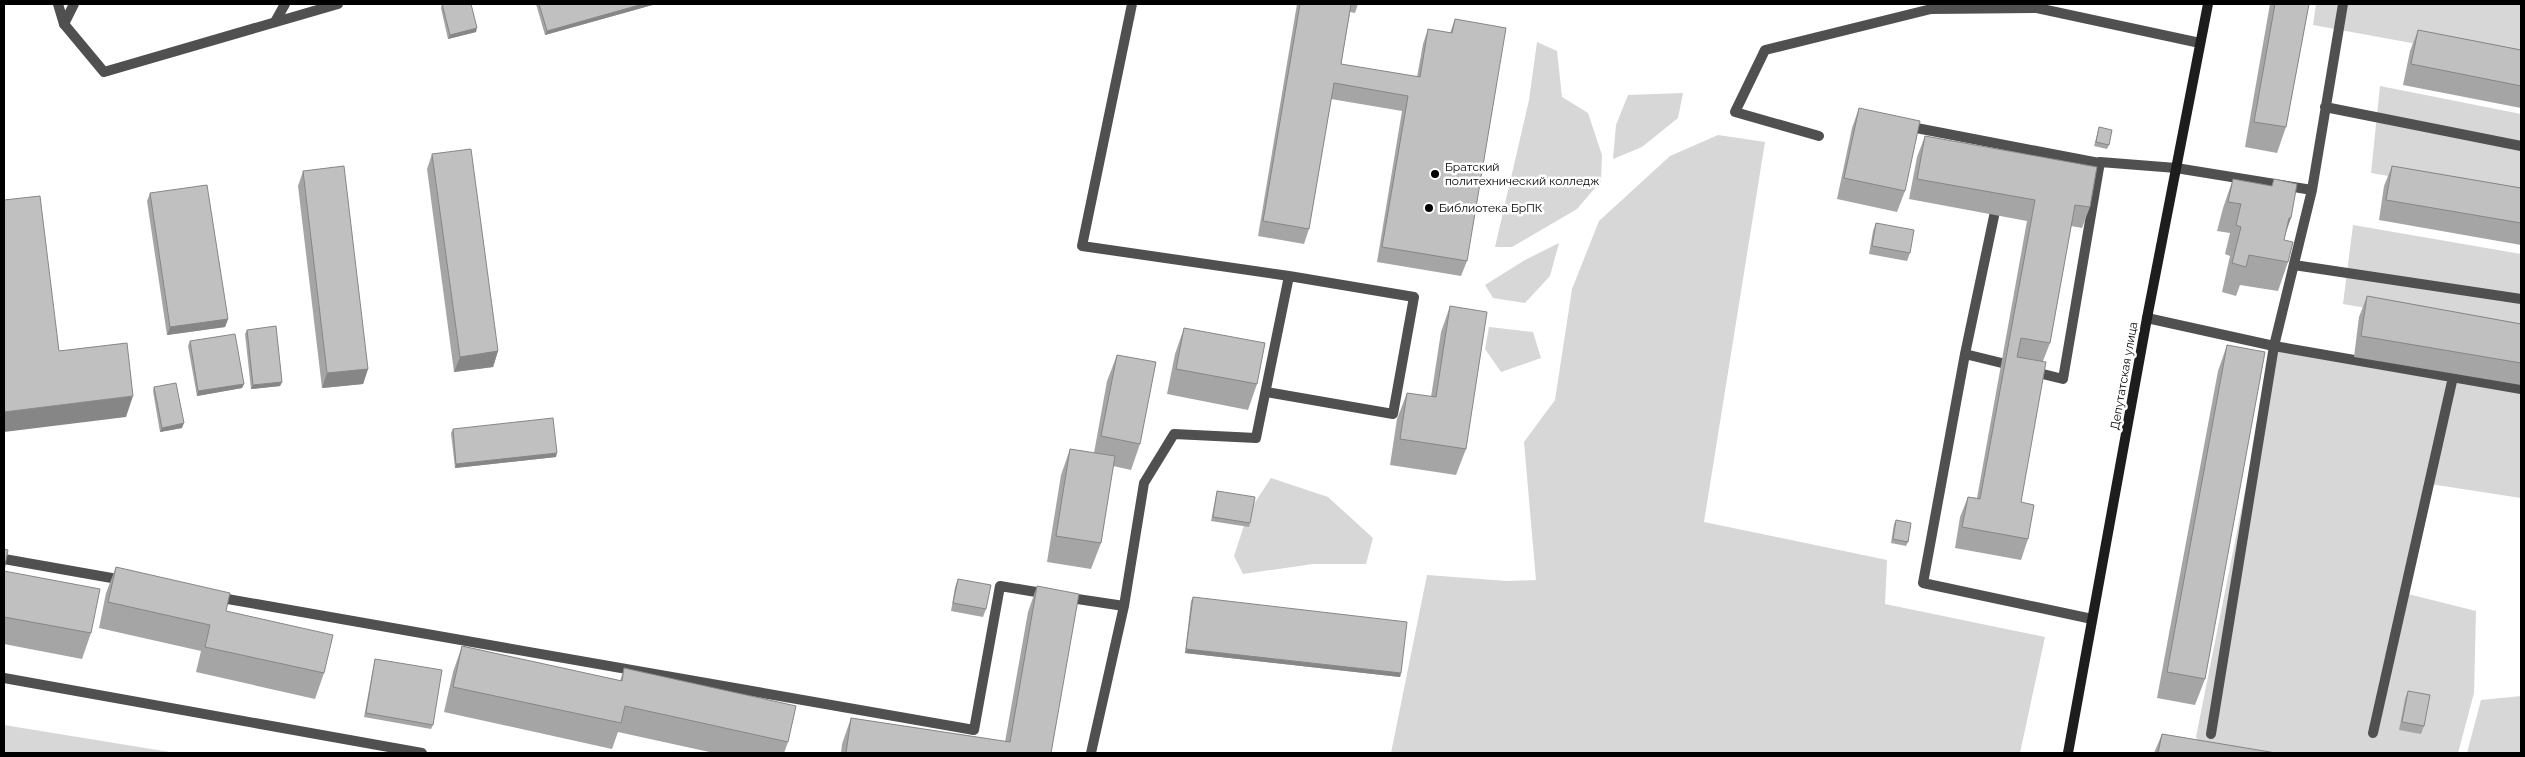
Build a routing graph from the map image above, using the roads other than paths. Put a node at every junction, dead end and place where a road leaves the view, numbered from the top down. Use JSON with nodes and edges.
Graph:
{"nodes":[{"id":1,"x":58,"y":4,"type":"edge"},
{"id":2,"x":74,"y":4,"type":"edge"},
{"id":3,"x":285,"y":4,"type":"edge"},
{"id":4,"x":338,"y":4,"type":"edge"},
{"id":5,"x":1132,"y":4,"type":"edge"},
{"id":6,"x":2208,"y":4,"type":"edge"},
{"id":7,"x":2343,"y":4,"type":"edge"},
{"id":8,"x":275,"y":22,"type":"junction"},
{"id":9,"x":64,"y":24,"type":"junction"},
{"id":10,"x":2200,"y":43,"type":"junction"},
{"id":11,"x":2325,"y":107,"type":"junction"},
{"id":12,"x":1892,"y":124,"type":"edge"},
{"id":13,"x":1819,"y":136,"type":"dead end"},
{"id":14,"x":2521,"y":146,"type":"edge"},
{"id":15,"x":2100,"y":163,"type":"junction"},
{"id":16,"x":2176,"y":168,"type":"junction"},
{"id":17,"x":2312,"y":190,"type":"junction"},
{"id":18,"x":1999,"y":194,"type":"edge"},
{"id":19,"x":2294,"y":265,"type":"junction"},
{"id":20,"x":1289,"y":276,"type":"junction"},
{"id":21,"x":2521,"y":299,"type":"edge"},
{"id":22,"x":2147,"y":318,"type":"junction"},
{"id":23,"x":2274,"y":346,"type":"junction"},
{"id":24,"x":1965,"y":354,"type":"junction"},
{"id":25,"x":2453,"y":377,"type":"junction"},
{"id":26,"x":2521,"y":389,"type":"edge"},
{"id":27,"x":1266,"y":392,"type":"junction"},
{"id":28,"x":4,"y":559,"type":"edge"},
{"id":29,"x":131,"y":582,"type":"edge"},
{"id":30,"x":210,"y":596,"type":"edge"},
{"id":31,"x":1124,"y":606,"type":"junction"},
{"id":32,"x":2092,"y":619,"type":"junction"},
{"id":33,"x":4,"y":678,"type":"edge"},
{"id":34,"x":2373,"y":733,"type":"dead end"},
{"id":35,"x":2211,"y":734,"type":"dead end"},
{"id":36,"x":422,"y":753,"type":"edge"},
{"id":37,"x":1091,"y":753,"type":"edge"},
{"id":38,"x":2068,"y":753,"type":"edge"}],
"edges":[{"from":1,"to":9,"type":"street"},
{"from":2,"to":9,"type":"street"},
{"from":3,"to":8,"type":"street"},
{"from":4,"to":8,"type":"street"},
{"from":5,"to":20,"type":"street"},
{"from":6,"to":10,"type":"street","name":"Депутатская улица"},
{"from":7,"to":11,"type":"street"},
{"from":8,"to":9,"type":"street"},
{"from":10,"to":13,"type":"street"},
{"from":10,"to":16,"type":"street","name":"Депутатская улица"},
{"from":11,"to":14,"type":"street"},
{"from":11,"to":17,"type":"street"},
{"from":12,"to":15,"type":"street"},
{"from":15,"to":16,"type":"street"},
{"from":15,"to":24,"type":"street"},
{"from":16,"to":17,"type":"street"},
{"from":16,"to":22,"type":"street","name":"Депутатская улица"},
{"from":17,"to":19,"type":"street"},
{"from":18,"to":24,"type":"street"},
{"from":19,"to":21,"type":"street"},
{"from":19,"to":23,"type":"street"},
{"from":20,"to":27,"type":"street"},
{"from":20,"to":27,"type":"street"},
{"from":22,"to":23,"type":"street"},
{"from":22,"to":32,"type":"street","name":"Депутатская улица"},
{"from":23,"to":25,"type":"street"},
{"from":23,"to":35,"type":"street"},
{"from":24,"to":32,"type":"street"},
{"from":25,"to":26,"type":"street"},
{"from":25,"to":34,"type":"street"},
{"from":27,"to":31,"type":"street"},
{"from":28,"to":29,"type":"street"},
{"from":30,"to":31,"type":"street"},
{"from":31,"to":37,"type":"street"},
{"from":32,"to":38,"type":"street","name":"Депутатская улица"},
{"from":33,"to":36,"type":"street"}]}
